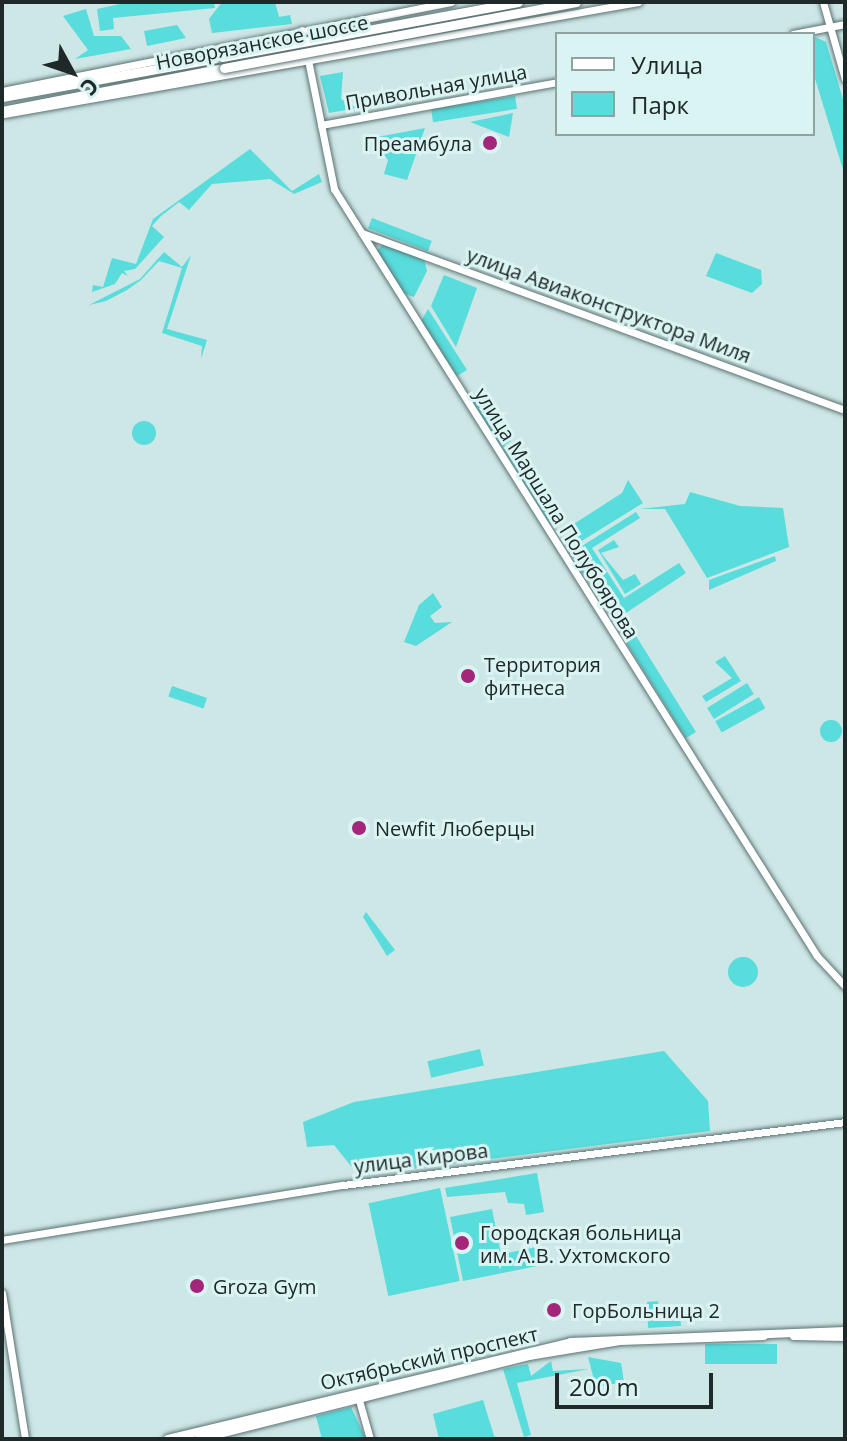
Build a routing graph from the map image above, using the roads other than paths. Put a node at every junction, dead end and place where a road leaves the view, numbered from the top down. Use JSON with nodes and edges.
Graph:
{"nodes":[{"id":1,"x":451,"y":2,"type":"edge"},
{"id":2,"x":498,"y":2,"type":"edge"},
{"id":3,"x":515,"y":2,"type":"edge"},
{"id":4,"x":576,"y":2,"type":"edge"},
{"id":5,"x":638,"y":2,"type":"edge"},
{"id":6,"x":823,"y":2,"type":"edge"},
{"id":7,"x":527,"y":22,"type":"junction"},
{"id":8,"x":845,"y":24,"type":"edge"},
{"id":9,"x":829,"y":27,"type":"junction"},
{"id":10,"x":493,"y":29,"type":"junction"},
{"id":11,"x":302,"y":30,"type":"junction"},
{"id":12,"x":803,"y":32,"type":"edge"},
{"id":13,"x":223,"y":62,"type":"junction"},
{"id":14,"x":308,"y":63,"type":"junction"},
{"id":15,"x":845,"y":79,"type":"edge"},
{"id":16,"x":555,"y":82,"type":"edge"},
{"id":17,"x":2,"y":94,"type":"edge"},
{"id":18,"x":2,"y":112,"type":"edge"},
{"id":19,"x":321,"y":125,"type":"junction"},
{"id":20,"x":362,"y":233,"type":"junction"},
{"id":21,"x":845,"y":410,"type":"edge"},
{"id":22,"x":845,"y":986,"type":"edge"},
{"id":23,"x":845,"y":1122,"type":"edge"},
{"id":24,"x":2,"y":1240,"type":"edge"},
{"id":25,"x":2,"y":1293,"type":"edge"},
{"id":26,"x":845,"y":1334,"type":"edge"},
{"id":27,"x":357,"y":1395,"type":"junction"},
{"id":28,"x":25,"y":1439,"type":"edge"},
{"id":29,"x":168,"y":1439,"type":"edge"},
{"id":30,"x":199,"y":1439,"type":"edge"},
{"id":31,"x":370,"y":1439,"type":"edge"}],
"edges":[{"from":1,"to":11,"type":"main road"},
{"from":2,"to":10,"type":"main road"},
{"from":3,"to":7,"type":"main road"},
{"from":3,"to":13,"type":"highway","name":"Новорязанское шоссе","bridge":true},
{"from":4,"to":13,"type":"highway","name":"Новорязанское шоссе","bridge":true},
{"from":5,"to":7,"type":"main road"},
{"from":6,"to":9,"type":"main road"},
{"from":7,"to":10,"type":"main road"},
{"from":8,"to":9,"type":"main road"},
{"from":9,"to":12,"type":"main road"},
{"from":9,"to":15,"type":"main road"},
{"from":10,"to":14,"type":"main road"},
{"from":11,"to":14,"type":"main road","name":"улица Маршала Полубоярова"},
{"from":11,"to":17,"type":"main road"},
{"from":13,"to":17,"type":"highway","name":"Новорязанское шоссе"},
{"from":13,"to":18,"type":"highway","name":"Новорязанское шоссе"},
{"from":14,"to":18,"type":"main road"},
{"from":14,"to":19,"type":"main road","name":"улица Маршала Полубоярова"},
{"from":16,"to":19,"type":"main road","name":"Привольная улица"},
{"from":19,"to":20,"type":"main road","name":"улица Маршала Полубоярова"},
{"from":20,"to":21,"type":"main road","name":"улица Авиаконструктора Миля"},
{"from":20,"to":22,"type":"main road","name":"улица Маршала Полубоярова"},
{"from":23,"to":24,"type":"main road","name":"улица Кирова"},
{"from":25,"to":28,"type":"main road"},
{"from":26,"to":27,"type":"main road","name":"Октябрьский проспект"},
{"from":27,"to":29,"type":"main road","name":"Октябрьский проспект"},
{"from":27,"to":30,"type":"main road","name":"Октябрьский проспект"},
{"from":27,"to":31,"type":"main road"}]}
